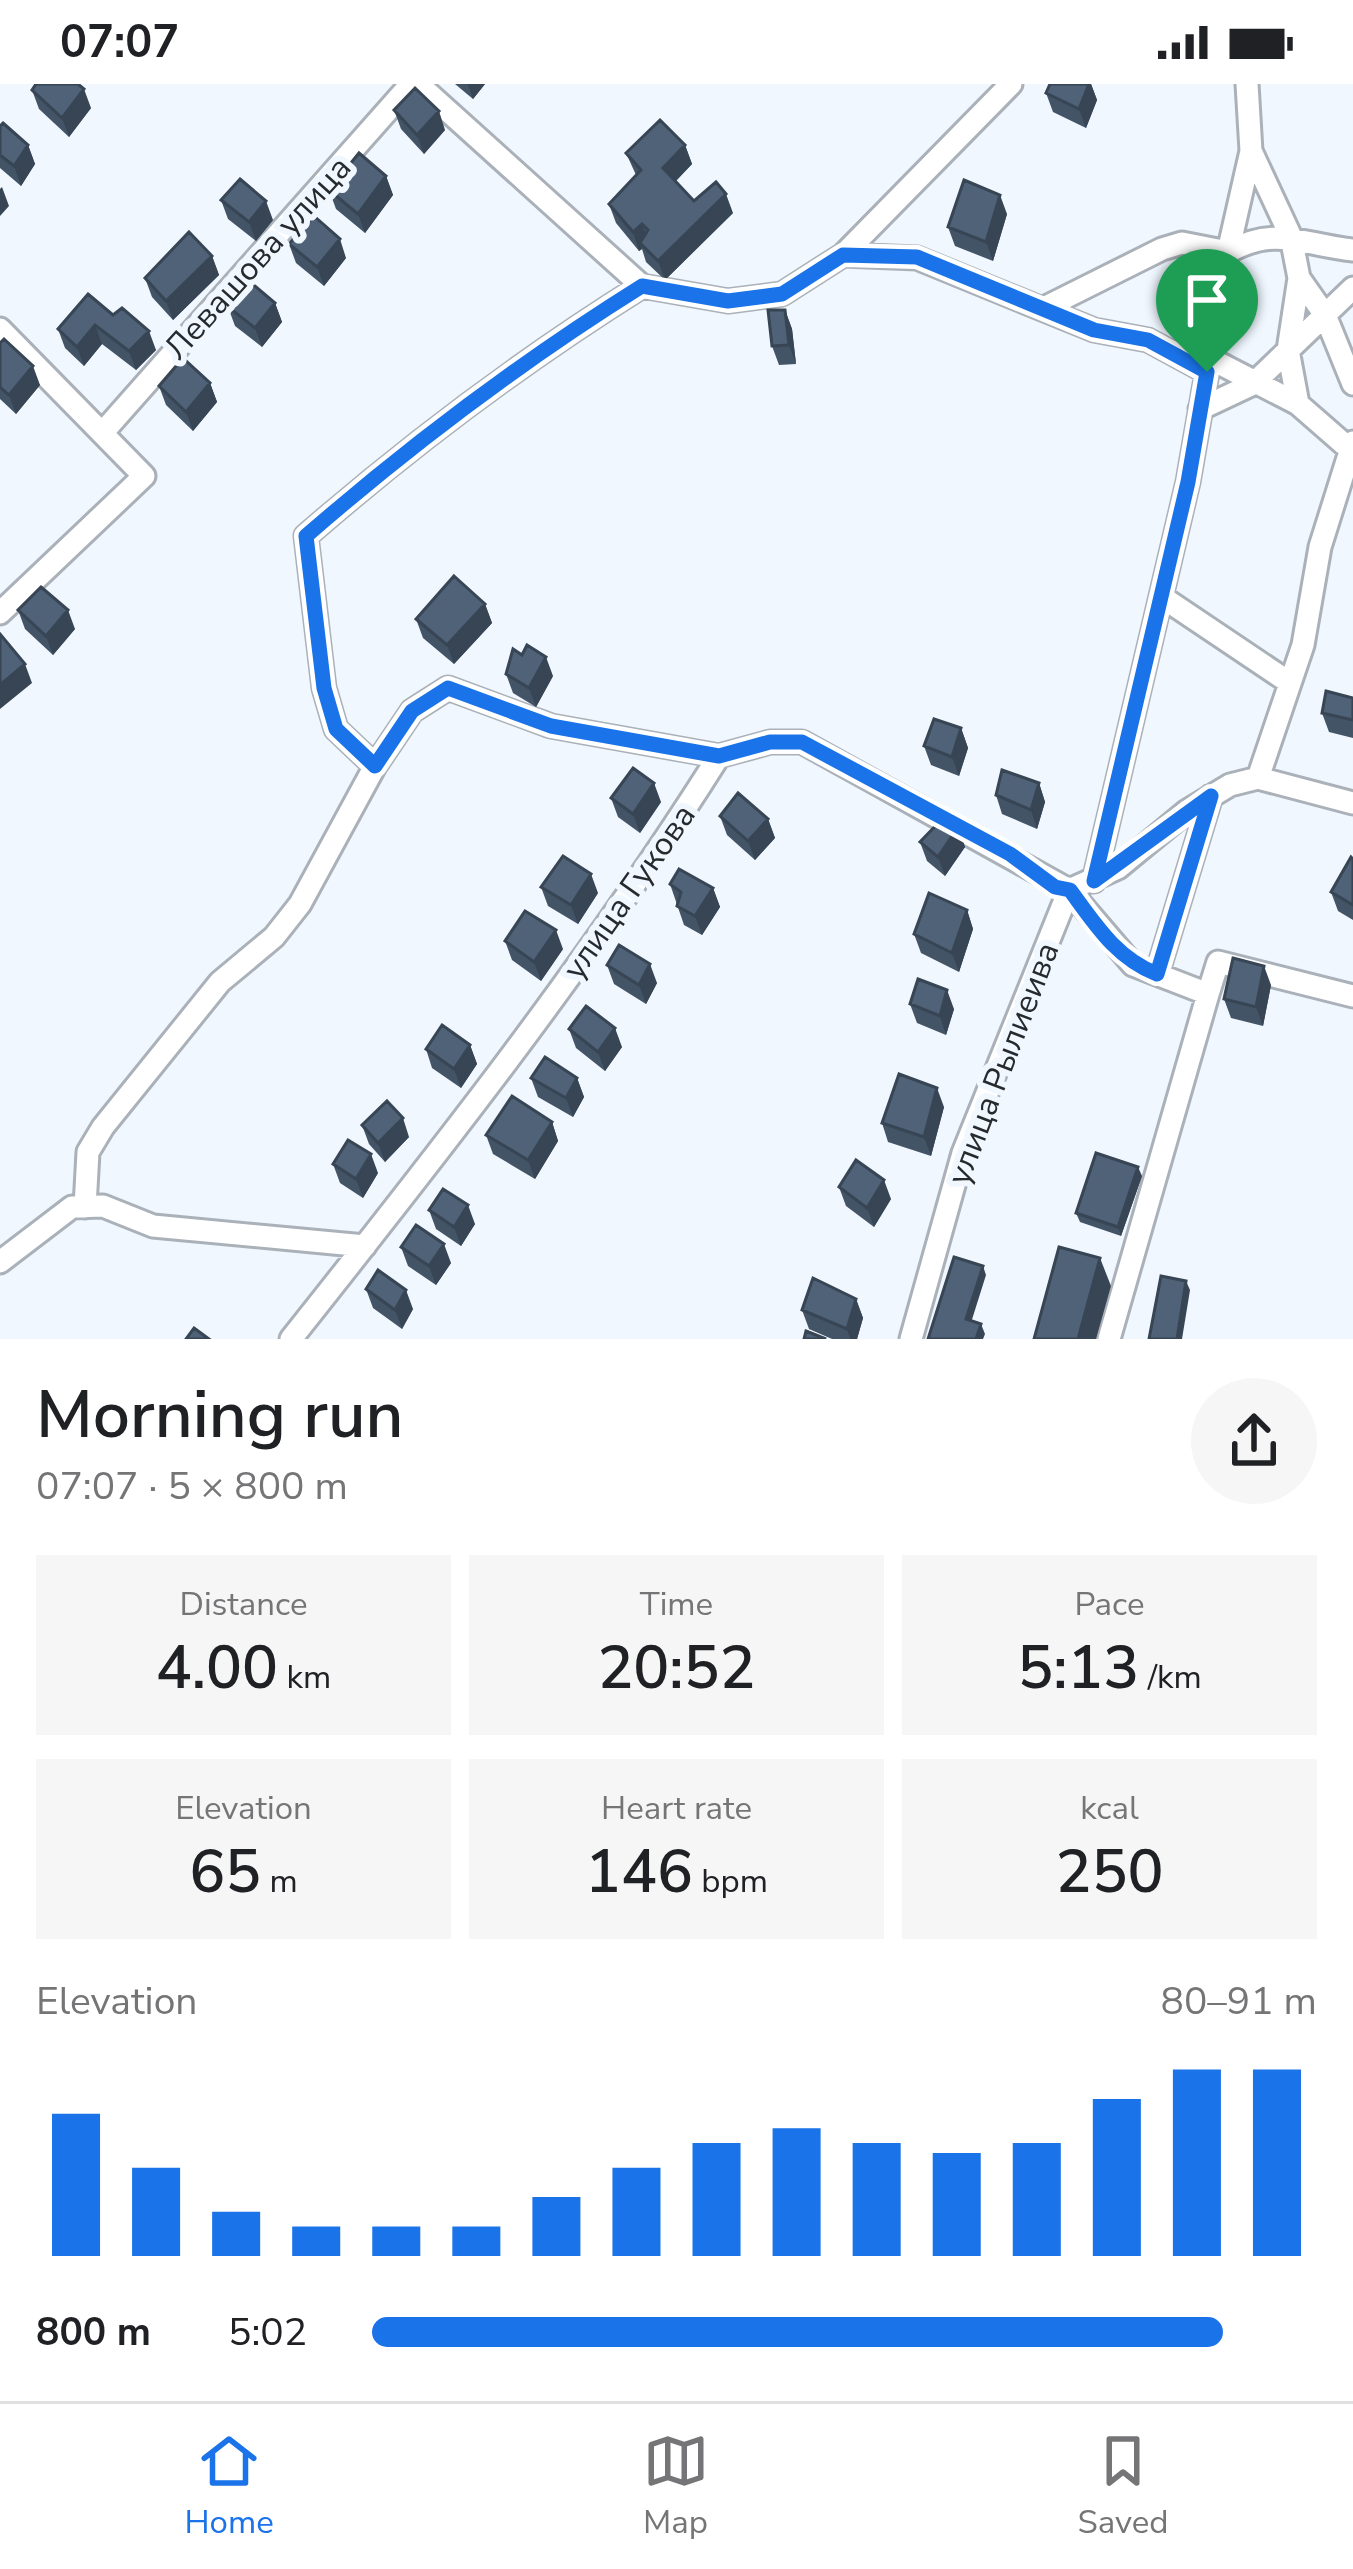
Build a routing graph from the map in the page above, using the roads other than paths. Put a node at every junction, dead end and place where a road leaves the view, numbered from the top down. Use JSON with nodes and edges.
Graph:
{"nodes":[{"id":1,"x":414,"y":84,"type":"edge"},
{"id":2,"x":1010,"y":84,"type":"edge"},
{"id":3,"x":1247,"y":84,"type":"edge"},
{"id":4,"x":1251,"y":151,"type":"junction"},
{"id":5,"x":1291,"y":237,"type":"junction"},
{"id":6,"x":1353,"y":250,"type":"edge"},
{"id":7,"x":1228,"y":252,"type":"junction"},
{"id":8,"x":843,"y":255,"type":"junction"},
{"id":9,"x":1299,"y":278,"type":"junction"},
{"id":10,"x":642,"y":286,"type":"junction"},
{"id":11,"x":1353,"y":287,"type":"edge"},
{"id":12,"x":1042,"y":309,"type":"junction"},
{"id":13,"x":1324,"y":315,"type":"junction"},
{"id":14,"x":1,"y":331,"type":"edge"},
{"id":15,"x":1288,"y":350,"type":"junction"},
{"id":16,"x":1208,"y":365,"type":"junction"},
{"id":17,"x":1353,"y":384,"type":"edge"},
{"id":18,"x":1253,"y":385,"type":"junction"},
{"id":19,"x":1298,"y":404,"type":"junction"},
{"id":20,"x":1200,"y":410,"type":"junction"},
{"id":21,"x":104,"y":431,"type":"junction"},
{"id":22,"x":1352,"y":448,"type":"edge"},
{"id":23,"x":1162,"y":597,"type":"junction"},
{"id":24,"x":0,"y":613,"type":"edge"},
{"id":25,"x":1290,"y":683,"type":"junction"},
{"id":26,"x":719,"y":756,"type":"junction"},
{"id":27,"x":375,"y":766,"type":"junction"},
{"id":28,"x":1258,"y":778,"type":"junction"},
{"id":29,"x":1211,"y":796,"type":"junction"},
{"id":30,"x":1353,"y":802,"type":"edge"},
{"id":31,"x":1094,"y":881,"type":"junction"},
{"id":32,"x":1070,"y":890,"type":"junction"},
{"id":33,"x":1157,"y":974,"type":"junction"},
{"id":34,"x":1208,"y":994,"type":"junction"},
{"id":35,"x":1353,"y":996,"type":"edge"},
{"id":36,"x":85,"y":1207,"type":"junction"},
{"id":37,"x":364,"y":1246,"type":"junction"},
{"id":38,"x":0,"y":1262,"type":"edge"},
{"id":39,"x":291,"y":1339,"type":"edge"},
{"id":40,"x":911,"y":1339,"type":"edge"},
{"id":41,"x":1109,"y":1339,"type":"edge"}],
"edges":[{"from":1,"to":10,"type":"street"},
{"from":1,"to":21,"type":"street","name":"Левашова улица"},
{"from":2,"to":8,"type":"street"},
{"from":3,"to":4,"type":"street"},
{"from":4,"to":5,"type":"street"},
{"from":4,"to":7,"type":"street"},
{"from":5,"to":6,"type":"street"},
{"from":5,"to":7,"type":"street"},
{"from":5,"to":9,"type":"street"},
{"from":7,"to":12,"type":"street"},
{"from":7,"to":16,"type":"street"},
{"from":8,"to":10,"type":"street"},
{"from":8,"to":12,"type":"street"},
{"from":9,"to":13,"type":"street"},
{"from":9,"to":15,"type":"street"},
{"from":10,"to":27,"type":"street"},
{"from":11,"to":13,"type":"street"},
{"from":12,"to":16,"type":"street"},
{"from":13,"to":15,"type":"street"},
{"from":13,"to":17,"type":"street"},
{"from":14,"to":21,"type":"street"},
{"from":15,"to":18,"type":"street"},
{"from":15,"to":19,"type":"street"},
{"from":16,"to":18,"type":"street"},
{"from":16,"to":20,"type":"street"},
{"from":18,"to":19,"type":"street"},
{"from":18,"to":20,"type":"street"},
{"from":19,"to":22,"type":"street"},
{"from":20,"to":23,"type":"street"},
{"from":21,"to":24,"type":"street"},
{"from":22,"to":25,"type":"street"},
{"from":23,"to":25,"type":"street"},
{"from":23,"to":31,"type":"street"},
{"from":25,"to":28,"type":"street"},
{"from":26,"to":27,"type":"street"},
{"from":26,"to":32,"type":"street"},
{"from":26,"to":37,"type":"street","name":"улица Гукова"},
{"from":27,"to":36,"type":"street"},
{"from":28,"to":29,"type":"street"},
{"from":28,"to":30,"type":"street"},
{"from":29,"to":31,"type":"street"},
{"from":29,"to":33,"type":"street"},
{"from":31,"to":32,"type":"street"},
{"from":32,"to":33,"type":"street","name":"улица Рылиеива"},
{"from":32,"to":40,"type":"street","name":"улица Рылиеива"},
{"from":33,"to":34,"type":"street","name":"улица Рылиеива"},
{"from":34,"to":35,"type":"street"},
{"from":34,"to":41,"type":"street"},
{"from":36,"to":37,"type":"street"},
{"from":36,"to":38,"type":"street"},
{"from":37,"to":39,"type":"street","name":"улица Гукова"}]}
